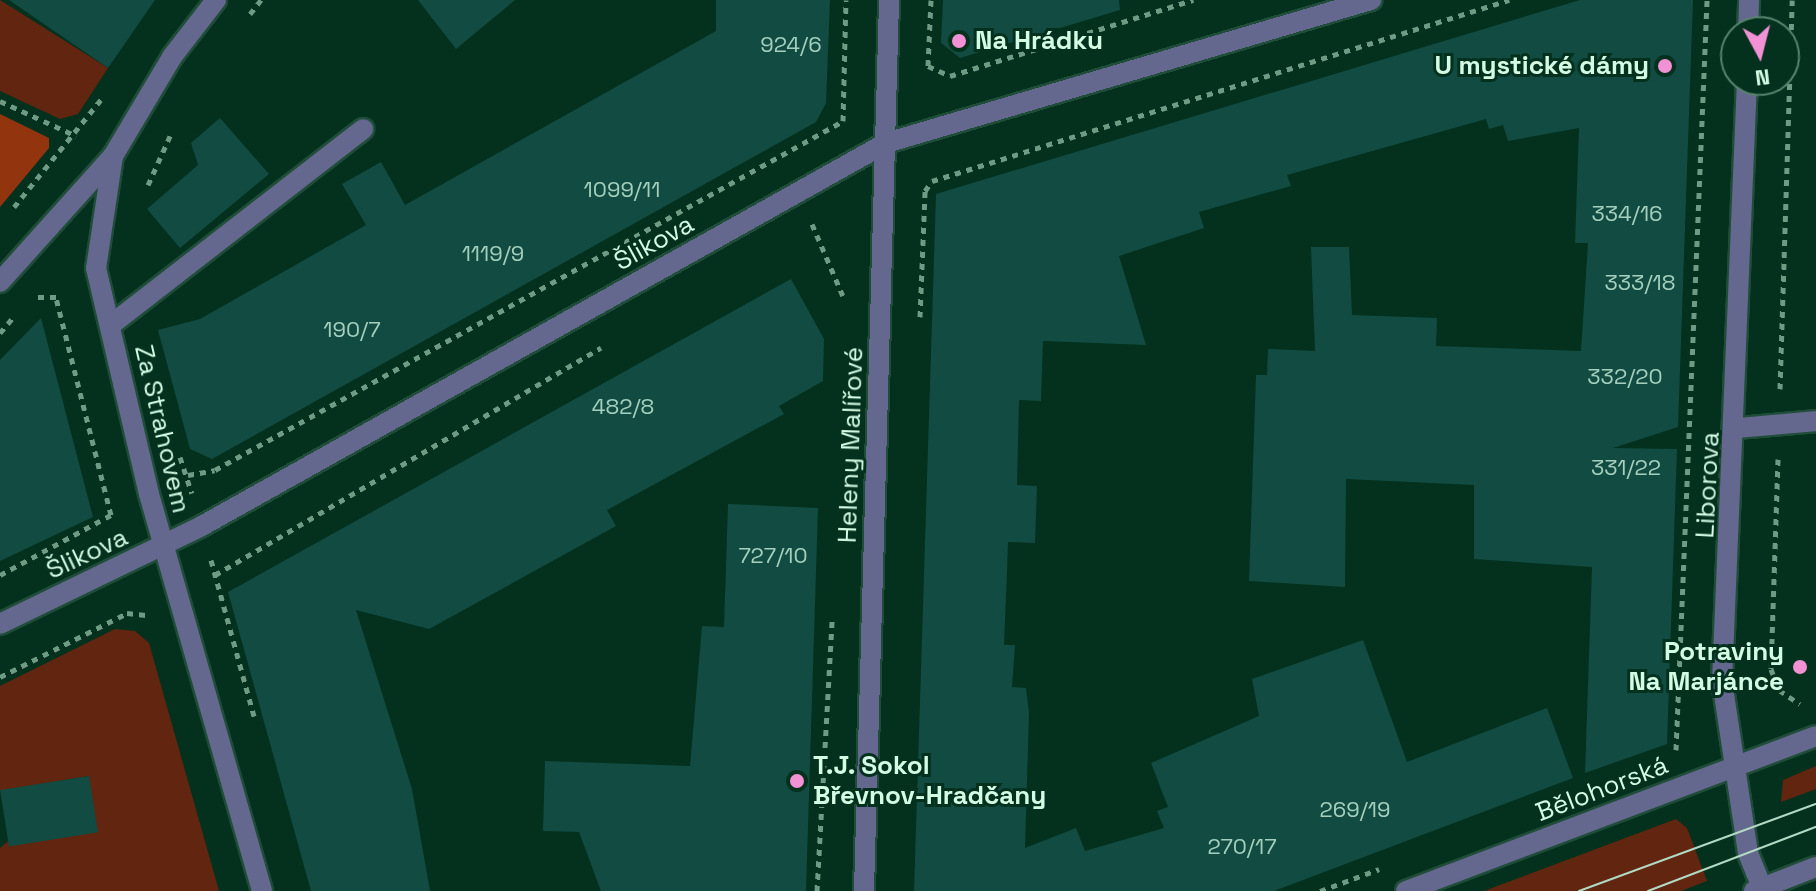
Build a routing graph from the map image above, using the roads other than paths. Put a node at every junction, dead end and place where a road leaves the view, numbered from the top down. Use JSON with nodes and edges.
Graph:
{"nodes":[{"id":1,"x":216,"y":0,"type":"edge"},
{"id":2,"x":889,"y":0,"type":"edge"},
{"id":3,"x":1371,"y":0,"type":"edge"},
{"id":4,"x":1747,"y":96,"type":"edge"},
{"id":5,"x":363,"y":129,"type":"dead end"},
{"id":6,"x":886,"y":143,"type":"junction"},
{"id":7,"x":113,"y":156,"type":"junction"},
{"id":8,"x":0,"y":282,"type":"edge"},
{"id":9,"x":112,"y":324,"type":"junction"},
{"id":10,"x":1816,"y":421,"type":"edge"},
{"id":11,"x":1738,"y":428,"type":"junction"},
{"id":12,"x":164,"y":546,"type":"junction"},
{"id":13,"x":0,"y":624,"type":"edge"},
{"id":14,"x":1816,"y":736,"type":"edge"},
{"id":15,"x":1731,"y":768,"type":"junction"},
{"id":16,"x":1816,"y":867,"type":"edge"},
{"id":17,"x":1758,"y":889,"type":"edge"},
{"id":18,"x":262,"y":891,"type":"edge"},
{"id":19,"x":864,"y":891,"type":"edge"},
{"id":20,"x":1406,"y":891,"type":"edge"}],
"edges":[{"from":1,"to":7,"type":"street","name":"Za Strahovem"},
{"from":2,"to":6,"type":"street","name":"Heleny Malířové"},
{"from":3,"to":6,"type":"street","name":"Šlikova"},
{"from":4,"to":11,"type":"street","name":"Liborova"},
{"from":5,"to":9,"type":"street"},
{"from":6,"to":12,"type":"street","name":"Šlikova"},
{"from":6,"to":19,"type":"street","name":"Heleny Malířové"},
{"from":7,"to":8,"type":"street"},
{"from":7,"to":9,"type":"street","name":"Za Strahovem"},
{"from":9,"to":12,"type":"street","name":"Za Strahovem"},
{"from":10,"to":11,"type":"street"},
{"from":11,"to":15,"type":"street","name":"Liborova"},
{"from":12,"to":13,"type":"street","name":"Šlikova"},
{"from":12,"to":18,"type":"street","name":"Za Strahovem"},
{"from":14,"to":15,"type":"street","name":"Bělohorská"},
{"from":15,"to":17,"type":"street","name":"Liborova"},
{"from":15,"to":20,"type":"street","name":"Bělohorská"},
{"from":16,"to":17,"type":"street"}]}
